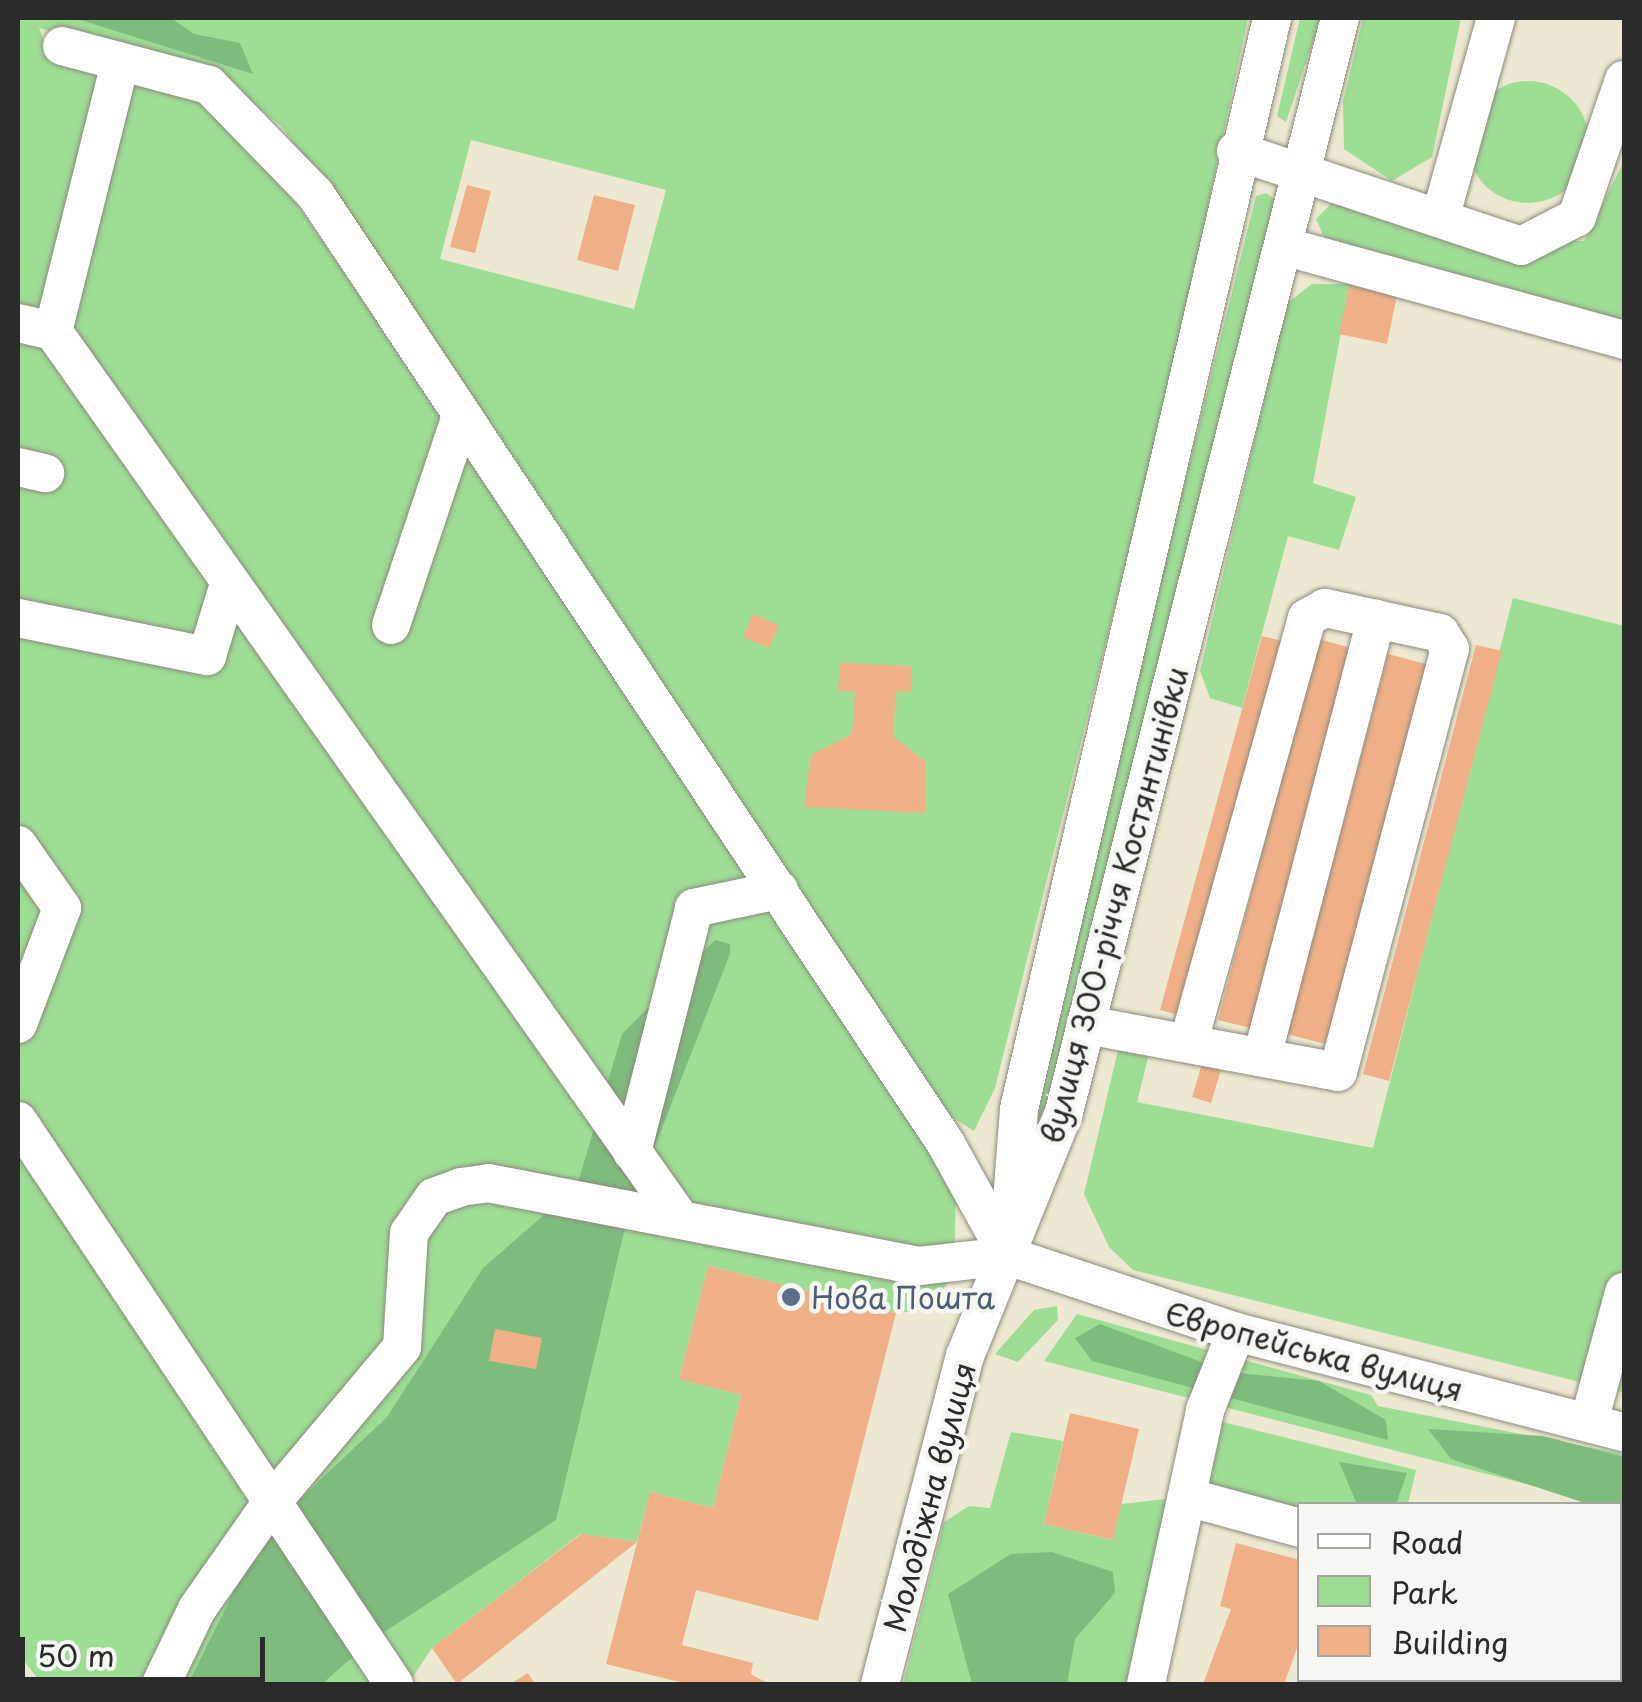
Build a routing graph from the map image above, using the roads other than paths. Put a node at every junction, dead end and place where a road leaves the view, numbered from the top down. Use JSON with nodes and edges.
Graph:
{"nodes":[{"id":1,"x":1272,"y":18,"type":"edge"},
{"id":2,"x":1340,"y":18,"type":"edge"},
{"id":3,"x":1496,"y":18,"type":"edge"},
{"id":4,"x":62,"y":46,"type":"dead end"},
{"id":5,"x":116,"y":79,"type":"dead end"},
{"id":6,"x":1624,"y":80,"type":"edge"},
{"id":7,"x":1236,"y":152,"type":"junction"},
{"id":8,"x":1301,"y":180,"type":"junction"},
{"id":9,"x":1441,"y":216,"type":"junction"},
{"id":10,"x":1284,"y":246,"type":"junction"},
{"id":11,"x":36,"y":327,"type":"edge"},
{"id":12,"x":1624,"y":340,"type":"edge"},
{"id":13,"x":459,"y":422,"type":"junction"},
{"id":14,"x":230,"y":581,"type":"junction"},
{"id":15,"x":18,"y":618,"type":"edge"},
{"id":16,"x":1376,"y":618,"type":"junction"},
{"id":17,"x":392,"y":625,"type":"dead end"},
{"id":18,"x":18,"y":845,"type":"edge"},
{"id":19,"x":779,"y":890,"type":"junction"},
{"id":20,"x":18,"y":1024,"type":"edge"},
{"id":21,"x":1087,"y":1025,"type":"junction"},
{"id":22,"x":1189,"y":1042,"type":"junction"},
{"id":23,"x":1262,"y":1057,"type":"junction"},
{"id":24,"x":18,"y":1121,"type":"edge"},
{"id":25,"x":632,"y":1152,"type":"junction"},
{"id":26,"x":678,"y":1217,"type":"junction"},
{"id":27,"x":1008,"y":1256,"type":"junction"},
{"id":28,"x":1624,"y":1292,"type":"edge"},
{"id":29,"x":1236,"y":1332,"type":"junction"},
{"id":30,"x":1607,"y":1427,"type":"edge"},
{"id":31,"x":1187,"y":1498,"type":"junction"},
{"id":32,"x":272,"y":1502,"type":"junction"},
{"id":33,"x":1297,"y":1527,"type":"edge"},
{"id":34,"x":161,"y":1684,"type":"edge"},
{"id":35,"x":394,"y":1684,"type":"edge"},
{"id":36,"x":880,"y":1684,"type":"edge"},
{"id":37,"x":1146,"y":1684,"type":"edge"}],
"edges":[{"from":1,"to":7,"type":"street","name":"вулиця 300-річчя Костянтинівки"},
{"from":2,"to":8,"type":"street","name":"вулиця 300-річчя Костянтинівки"},
{"from":3,"to":9,"type":"street"},
{"from":4,"to":13,"type":"street"},
{"from":5,"to":11,"type":"street"},
{"from":6,"to":9,"type":"street"},
{"from":7,"to":8,"type":"street"},
{"from":7,"to":27,"type":"street","name":"вулиця 300-річчя Костянтинівки"},
{"from":8,"to":9,"type":"street"},
{"from":8,"to":10,"type":"street","name":"вулиця 300-річчя Костянтинівки"},
{"from":10,"to":12,"type":"street"},
{"from":10,"to":21,"type":"street","name":"вулиця 300-річчя Костянтинівки"},
{"from":11,"to":14,"type":"street"},
{"from":13,"to":17,"type":"street"},
{"from":13,"to":19,"type":"street"},
{"from":14,"to":15,"type":"street"},
{"from":14,"to":25,"type":"street"},
{"from":16,"to":22,"type":"street"},
{"from":16,"to":23,"type":"street"},
{"from":16,"to":23,"type":"street"},
{"from":18,"to":20,"type":"street"},
{"from":19,"to":25,"type":"street"},
{"from":19,"to":27,"type":"street"},
{"from":21,"to":22,"type":"street"},
{"from":21,"to":27,"type":"street","name":"вулиця 300-річчя Костянтинівки"},
{"from":22,"to":23,"type":"street"},
{"from":24,"to":32,"type":"street"},
{"from":25,"to":26,"type":"street"},
{"from":26,"to":27,"type":"street"},
{"from":26,"to":32,"type":"street"},
{"from":27,"to":29,"type":"street","name":"Європейська вулиця"},
{"from":27,"to":36,"type":"street","name":"Молодіжна вулиця"},
{"from":28,"to":30,"type":"street"},
{"from":29,"to":30,"type":"street","name":"Європейська вулиця"},
{"from":29,"to":31,"type":"street"},
{"from":31,"to":33,"type":"street"},
{"from":31,"to":37,"type":"street"},
{"from":32,"to":34,"type":"street"},
{"from":32,"to":35,"type":"street"}]}
